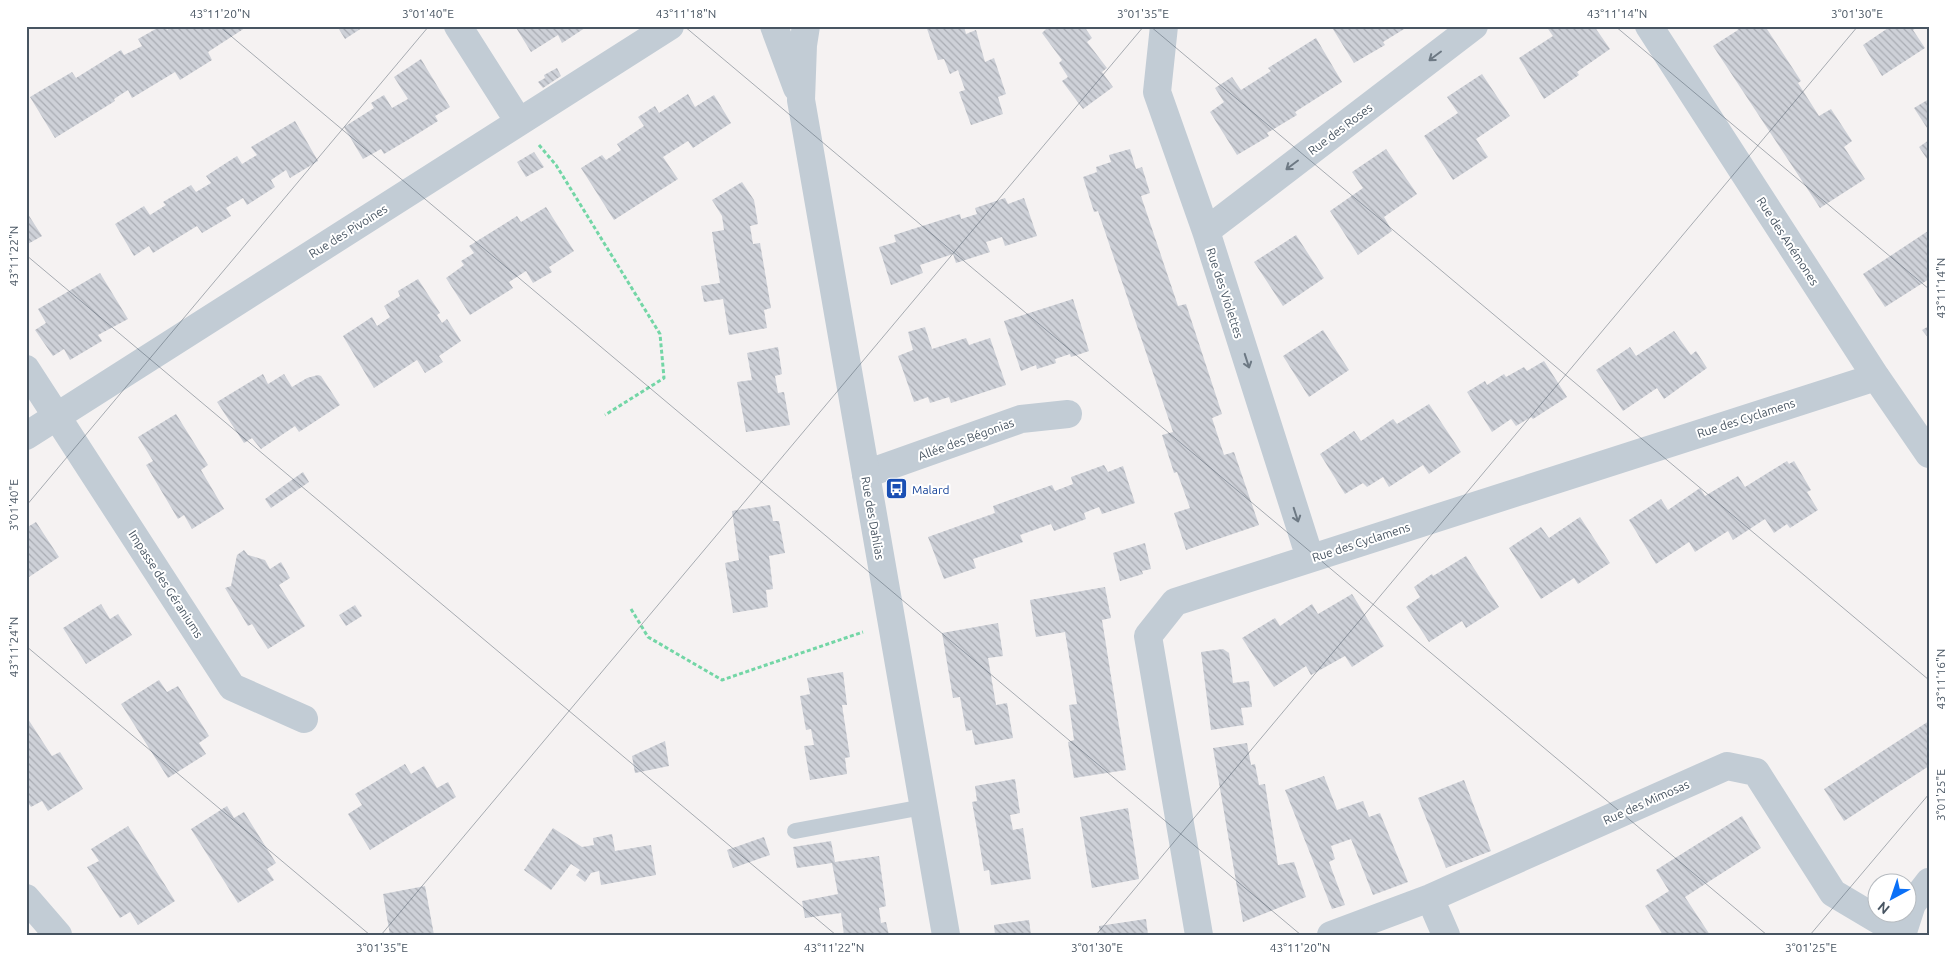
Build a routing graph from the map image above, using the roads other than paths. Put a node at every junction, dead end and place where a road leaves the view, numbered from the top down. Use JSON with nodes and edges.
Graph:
{"nodes":[{"id":1,"x":458,"y":26,"type":"edge"},
{"id":2,"x":670,"y":26,"type":"edge"},
{"id":3,"x":774,"y":26,"type":"edge"},
{"id":4,"x":806,"y":26,"type":"edge"},
{"id":5,"x":1164,"y":26,"type":"edge"},
{"id":6,"x":1474,"y":26,"type":"edge"},
{"id":7,"x":1650,"y":26,"type":"edge"},
{"id":8,"x":801,"y":100,"type":"junction"},
{"id":9,"x":519,"y":122,"type":"junction"},
{"id":10,"x":1206,"y":231,"type":"junction"},
{"id":11,"x":26,"y":369,"type":"edge"},
{"id":12,"x":1876,"y":377,"type":"junction"},
{"id":13,"x":1068,"y":414,"type":"dead end"},
{"id":14,"x":56,"y":416,"type":"junction"},
{"id":15,"x":26,"y":436,"type":"edge"},
{"id":16,"x":1929,"y":454,"type":"edge"},
{"id":17,"x":866,"y":474,"type":"junction"},
{"id":18,"x":1310,"y":558,"type":"junction"},
{"id":19,"x":304,"y":719,"type":"dead end"},
{"id":20,"x":923,"y":806,"type":"junction"},
{"id":21,"x":795,"y":831,"type":"dead end"},
{"id":22,"x":1929,"y":882,"type":"edge"},
{"id":23,"x":26,"y":898,"type":"edge"},
{"id":24,"x":1430,"y":898,"type":"junction"},
{"id":25,"x":58,"y":935,"type":"edge"},
{"id":26,"x":946,"y":935,"type":"edge"},
{"id":27,"x":1199,"y":935,"type":"edge"},
{"id":28,"x":1331,"y":935,"type":"edge"},
{"id":29,"x":1446,"y":935,"type":"edge"},
{"id":30,"x":1902,"y":935,"type":"edge"}],
"edges":[{"from":1,"to":9,"type":"street"},
{"from":2,"to":9,"type":"street","name":"Rue des Pivoines"},
{"from":3,"to":8,"type":"street","name":"Rue des Dahlias"},
{"from":4,"to":8,"type":"street","name":"Rue des Dahlias"},
{"from":5,"to":10,"type":"street","name":"Rue des Violettes"},
{"from":6,"to":10,"type":"street","name":"Rue des Roses","one_way":true},
{"from":7,"to":12,"type":"street","name":"Rue des Anémones"},
{"from":8,"to":17,"type":"street","name":"Rue des Dahlias"},
{"from":9,"to":14,"type":"street","name":"Rue des Pivoines"},
{"from":10,"to":18,"type":"street","name":"Rue des Violettes","one_way":true},
{"from":11,"to":14,"type":"street","name":"Impasse des Géraniums"},
{"from":12,"to":16,"type":"street","name":"Rue des Anémones"},
{"from":12,"to":18,"type":"street","name":"Rue des Cyclamens"},
{"from":13,"to":17,"type":"street","name":"Allée des Bégonias"},
{"from":14,"to":15,"type":"street","name":"Rue des Pivoines"},
{"from":14,"to":19,"type":"street","name":"Impasse des Géraniums"},
{"from":17,"to":20,"type":"street","name":"Rue des Dahlias"},
{"from":18,"to":27,"type":"street","name":"Rue des Cyclamens"},
{"from":20,"to":21,"type":"lane"},
{"from":20,"to":26,"type":"street","name":"Rue des Dahlias"},
{"from":22,"to":30,"type":"street"},
{"from":23,"to":25,"type":"street"},
{"from":24,"to":28,"type":"street","name":"Rue des Mimosas"},
{"from":24,"to":29,"type":"street"},
{"from":24,"to":30,"type":"street","name":"Rue des Mimosas"}]}
